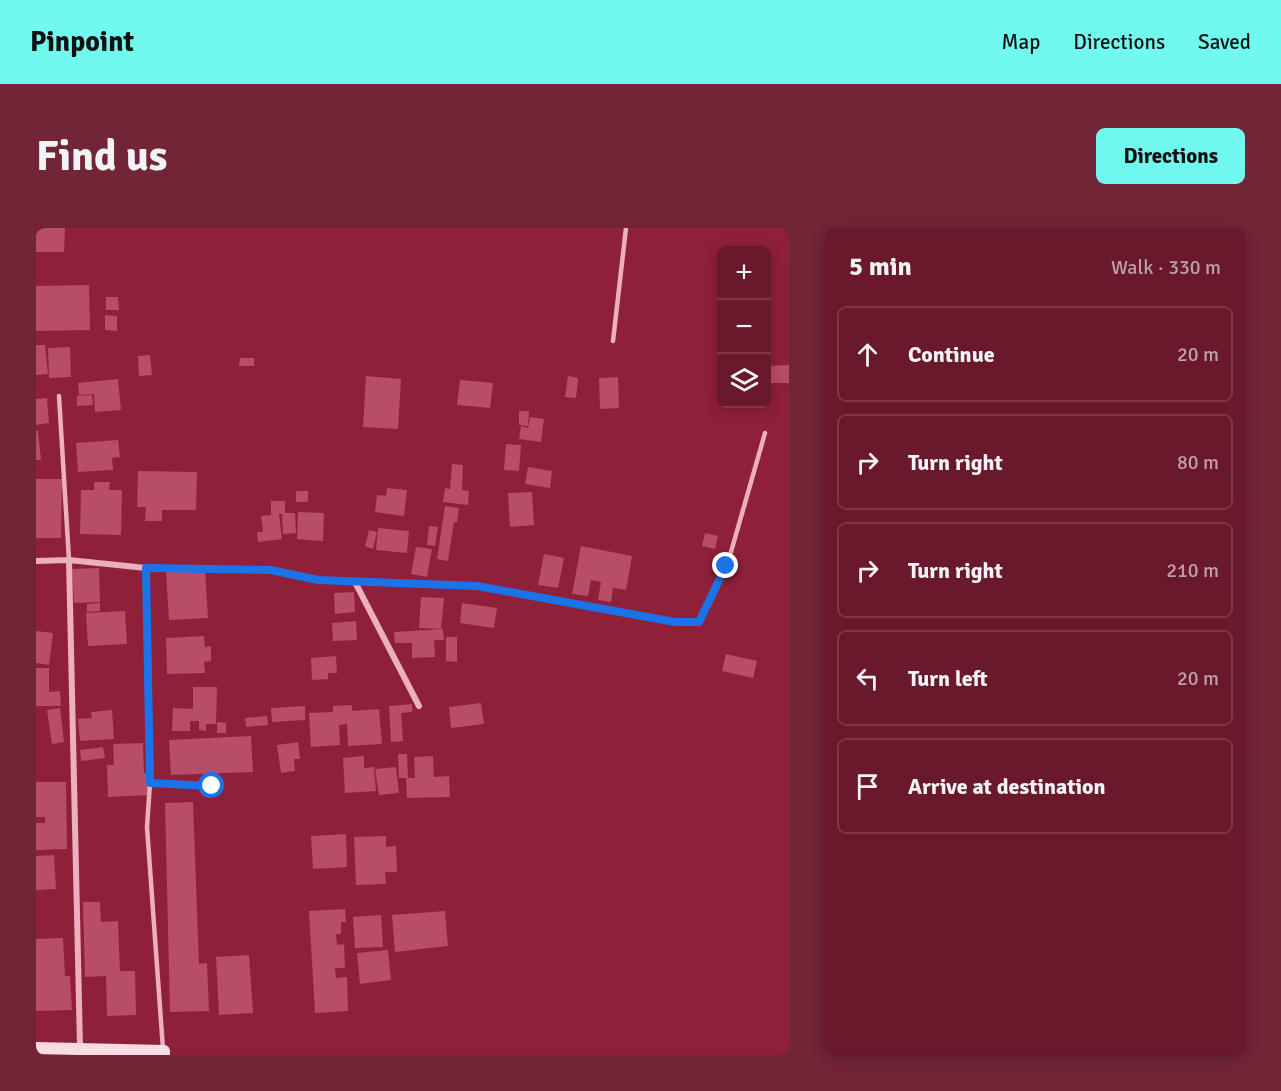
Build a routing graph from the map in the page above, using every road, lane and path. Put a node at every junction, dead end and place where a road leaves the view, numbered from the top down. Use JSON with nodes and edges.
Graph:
{"nodes":[{"id":1,"x":626,"y":228,"type":"edge"},
{"id":2,"x":613,"y":341,"type":"dead end"},
{"id":3,"x":59,"y":396,"type":"dead end"},
{"id":4,"x":765,"y":433,"type":"dead end"},
{"id":5,"x":69,"y":560,"type":"junction"},
{"id":6,"x":36,"y":561,"type":"edge"},
{"id":7,"x":146,"y":568,"type":"junction"},
{"id":8,"x":355,"y":582,"type":"junction"},
{"id":9,"x":419,"y":706,"type":"dead end"},
{"id":10,"x":150,"y":783,"type":"junction"},
{"id":11,"x":212,"y":786,"type":"dead end"},
{"id":12,"x":80,"y":1047,"type":"junction"},
{"id":13,"x":36,"y":1048,"type":"edge"},
{"id":14,"x":164,"y":1053,"type":"edge"}],
"edges":[{"from":1,"to":2,"type":"lane"},
{"from":3,"to":5,"type":"lane"},
{"from":4,"to":8,"type":"lane"},
{"from":5,"to":6,"type":"street"},
{"from":5,"to":7,"type":"street"},
{"from":5,"to":12,"type":"street"},
{"from":7,"to":8,"type":"street"},
{"from":7,"to":10,"type":"lane"},
{"from":8,"to":9,"type":"street"},
{"from":10,"to":11,"type":"lane"},
{"from":10,"to":14,"type":"lane"},
{"from":12,"to":13,"type":"main road"},
{"from":12,"to":14,"type":"main road"}]}
